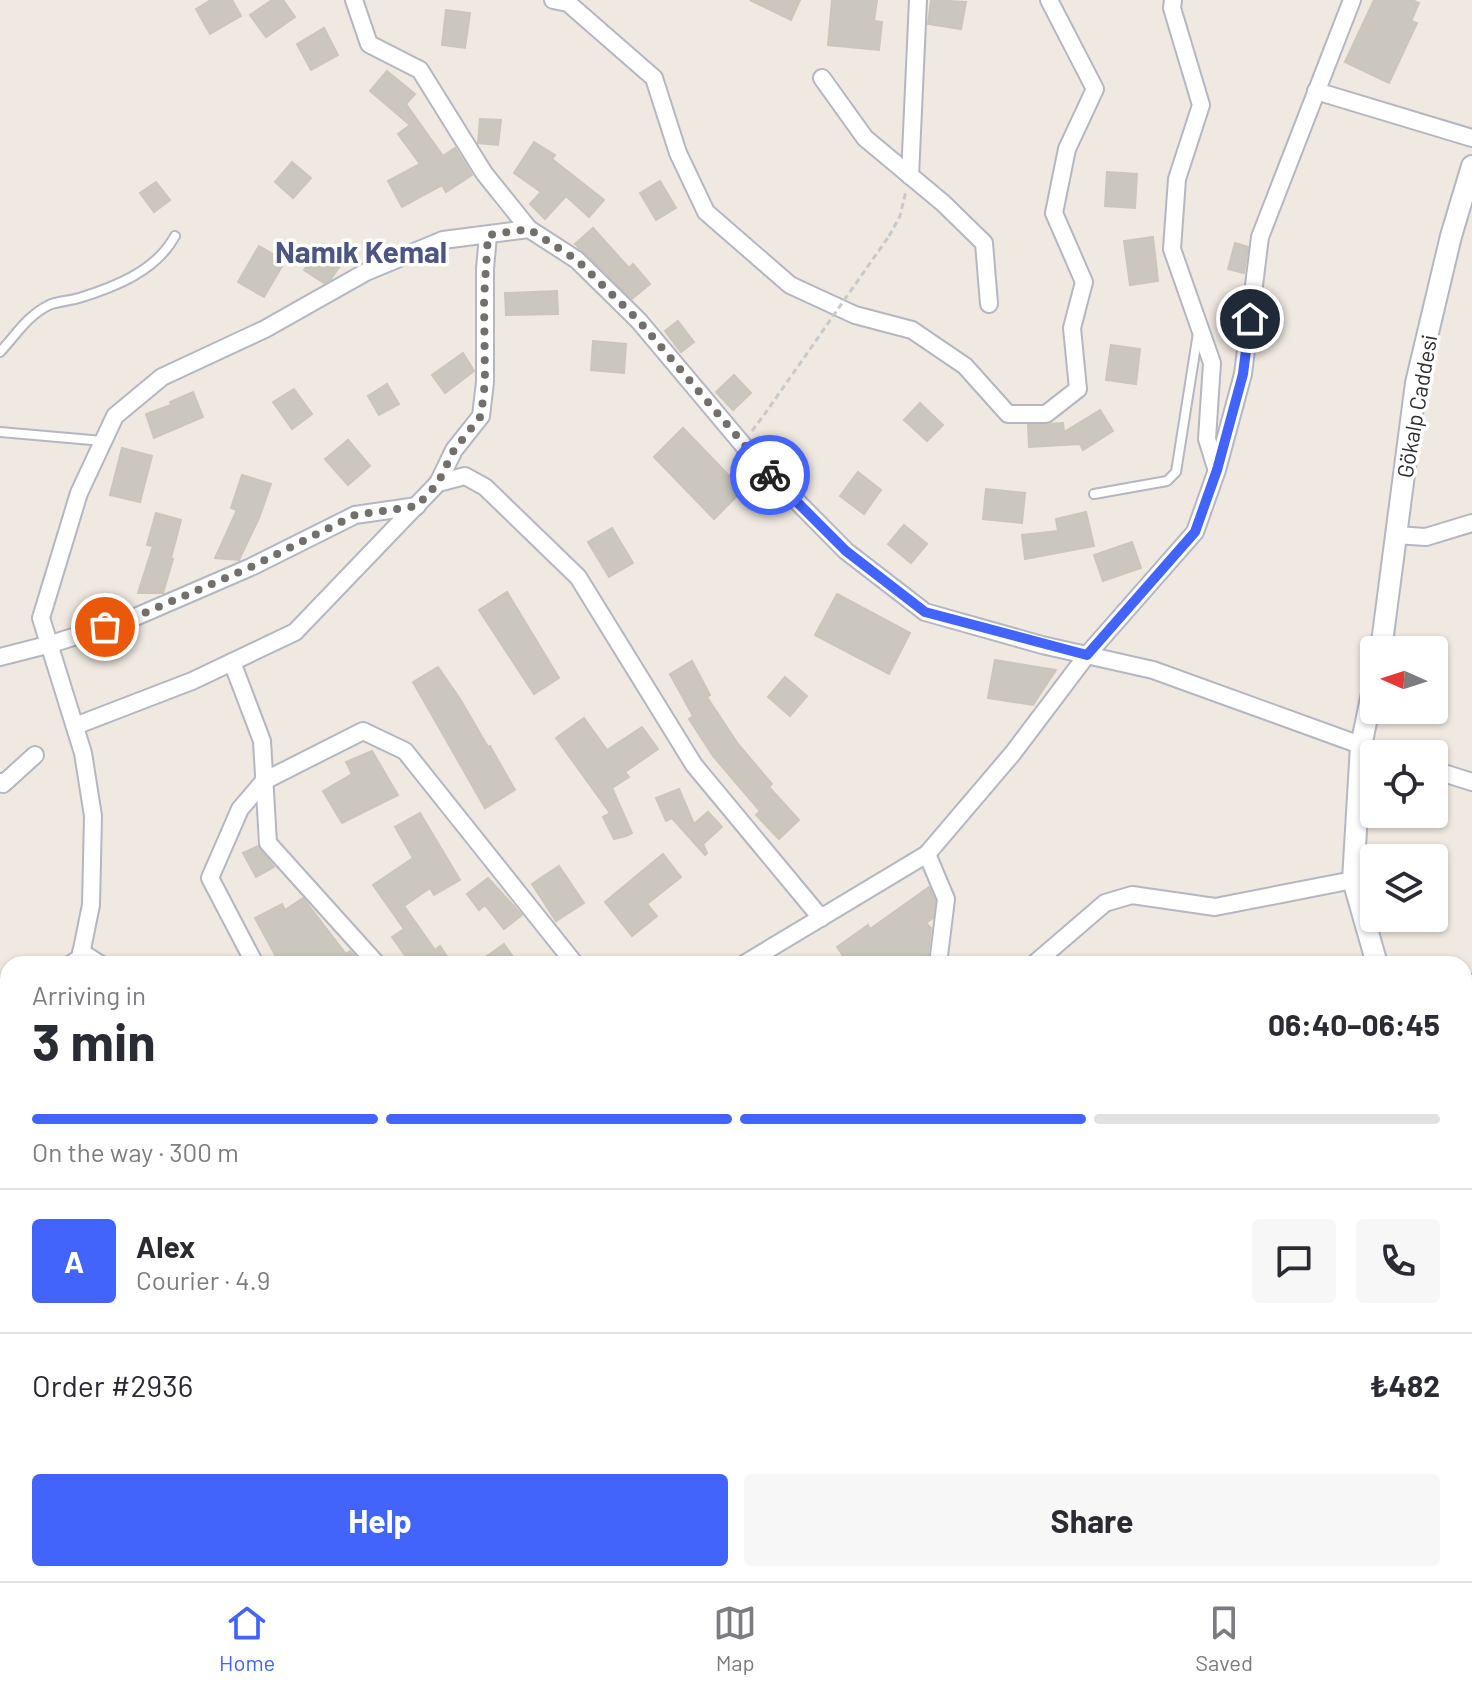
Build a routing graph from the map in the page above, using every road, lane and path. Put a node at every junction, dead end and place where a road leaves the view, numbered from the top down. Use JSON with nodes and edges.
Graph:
{"nodes":[{"id":1,"x":354,"y":0,"type":"edge"},
{"id":2,"x":553,"y":0,"type":"edge"},
{"id":3,"x":918,"y":0,"type":"edge"},
{"id":4,"x":1049,"y":0,"type":"edge"},
{"id":5,"x":1173,"y":0,"type":"edge"},
{"id":6,"x":1352,"y":0,"type":"edge"},
{"id":7,"x":822,"y":78,"type":"dead end"},
{"id":8,"x":1316,"y":91,"type":"junction"},
{"id":9,"x":1472,"y":138,"type":"edge"},
{"id":10,"x":1472,"y":166,"type":"edge"},
{"id":11,"x":910,"y":176,"type":"junction"},
{"id":12,"x":529,"y":229,"type":"junction"},
{"id":13,"x":488,"y":235,"type":"junction"},
{"id":14,"x":175,"y":236,"type":"dead end"},
{"id":15,"x":989,"y":304,"type":"dead end"},
{"id":16,"x":1199,"y":328,"type":"junction"},
{"id":17,"x":0,"y":352,"type":"edge"},
{"id":18,"x":764,"y":415,"type":"dead end"},
{"id":19,"x":0,"y":432,"type":"edge"},
{"id":20,"x":103,"y":441,"type":"junction"},
{"id":21,"x":1217,"y":470,"type":"junction"},
{"id":22,"x":438,"y":483,"type":"junction"},
{"id":23,"x":1094,"y":494,"type":"dead end"},
{"id":24,"x":417,"y":506,"type":"junction"},
{"id":25,"x":1472,"y":523,"type":"edge"},
{"id":26,"x":1395,"y":535,"type":"junction"},
{"id":27,"x":1383,"y":636,"type":"edge"},
{"id":28,"x":51,"y":644,"type":"junction"},
{"id":29,"x":1087,"y":655,"type":"junction"},
{"id":30,"x":0,"y":657,"type":"edge"},
{"id":31,"x":232,"y":662,"type":"junction"},
{"id":32,"x":75,"y":726,"type":"junction"},
{"id":33,"x":1360,"y":746,"type":"edge"},
{"id":34,"x":35,"y":755,"type":"dead end"},
{"id":35,"x":1360,"y":763,"type":"edge"},
{"id":36,"x":1448,"y":774,"type":"edge"},
{"id":37,"x":264,"y":781,"type":"junction"},
{"id":38,"x":0,"y":782,"type":"edge"},
{"id":39,"x":1472,"y":782,"type":"edge"},
{"id":40,"x":927,"y":854,"type":"junction"},
{"id":41,"x":1353,"y":880,"type":"junction"},
{"id":42,"x":821,"y":918,"type":"junction"},
{"id":43,"x":80,"y":956,"type":"edge"},
{"id":44,"x":251,"y":956,"type":"edge"},
{"id":45,"x":370,"y":956,"type":"edge"},
{"id":46,"x":569,"y":956,"type":"edge"},
{"id":47,"x":757,"y":956,"type":"edge"},
{"id":48,"x":939,"y":956,"type":"edge"},
{"id":49,"x":1043,"y":956,"type":"edge"},
{"id":50,"x":1375,"y":956,"type":"edge"}],
"edges":[{"from":1,"to":12,"type":"street"},
{"from":2,"to":4,"type":"street"},
{"from":3,"to":11,"type":"street"},
{"from":5,"to":16,"type":"street"},
{"from":6,"to":8,"type":"street"},
{"from":7,"to":11,"type":"street"},
{"from":8,"to":9,"type":"street"},
{"from":8,"to":21,"type":"street"},
{"from":10,"to":26,"type":"street","name":"Gökalp Caddesi"},
{"from":11,"to":15,"type":"street"},
{"from":11,"to":18,"type":"path","bridge":true},
{"from":12,"to":13,"type":"street"},
{"from":12,"to":29,"type":"street"},
{"from":13,"to":20,"type":"street"},
{"from":13,"to":22,"type":"street"},
{"from":14,"to":17,"type":"lane"},
{"from":16,"to":21,"type":"street"},
{"from":16,"to":23,"type":"lane"},
{"from":19,"to":20,"type":"lane"},
{"from":20,"to":28,"type":"street"},
{"from":21,"to":29,"type":"street"},
{"from":22,"to":24,"type":"street"},
{"from":22,"to":42,"type":"street"},
{"from":24,"to":28,"type":"street"},
{"from":24,"to":31,"type":"street"},
{"from":25,"to":26,"type":"street"},
{"from":26,"to":27,"type":"street","name":"Gökalp Caddesi"},
{"from":28,"to":30,"type":"street"},
{"from":28,"to":32,"type":"street"},
{"from":29,"to":33,"type":"street"},
{"from":29,"to":40,"type":"street"},
{"from":31,"to":32,"type":"street"},
{"from":31,"to":37,"type":"street"},
{"from":32,"to":43,"type":"street"},
{"from":34,"to":38,"type":"street"},
{"from":35,"to":41,"type":"street"},
{"from":36,"to":39,"type":"street"},
{"from":37,"to":44,"type":"street"},
{"from":37,"to":45,"type":"street"},
{"from":37,"to":46,"type":"street"},
{"from":40,"to":42,"type":"street"},
{"from":40,"to":48,"type":"street"},
{"from":41,"to":49,"type":"street"},
{"from":41,"to":50,"type":"street"},
{"from":42,"to":47,"type":"street"}]}
